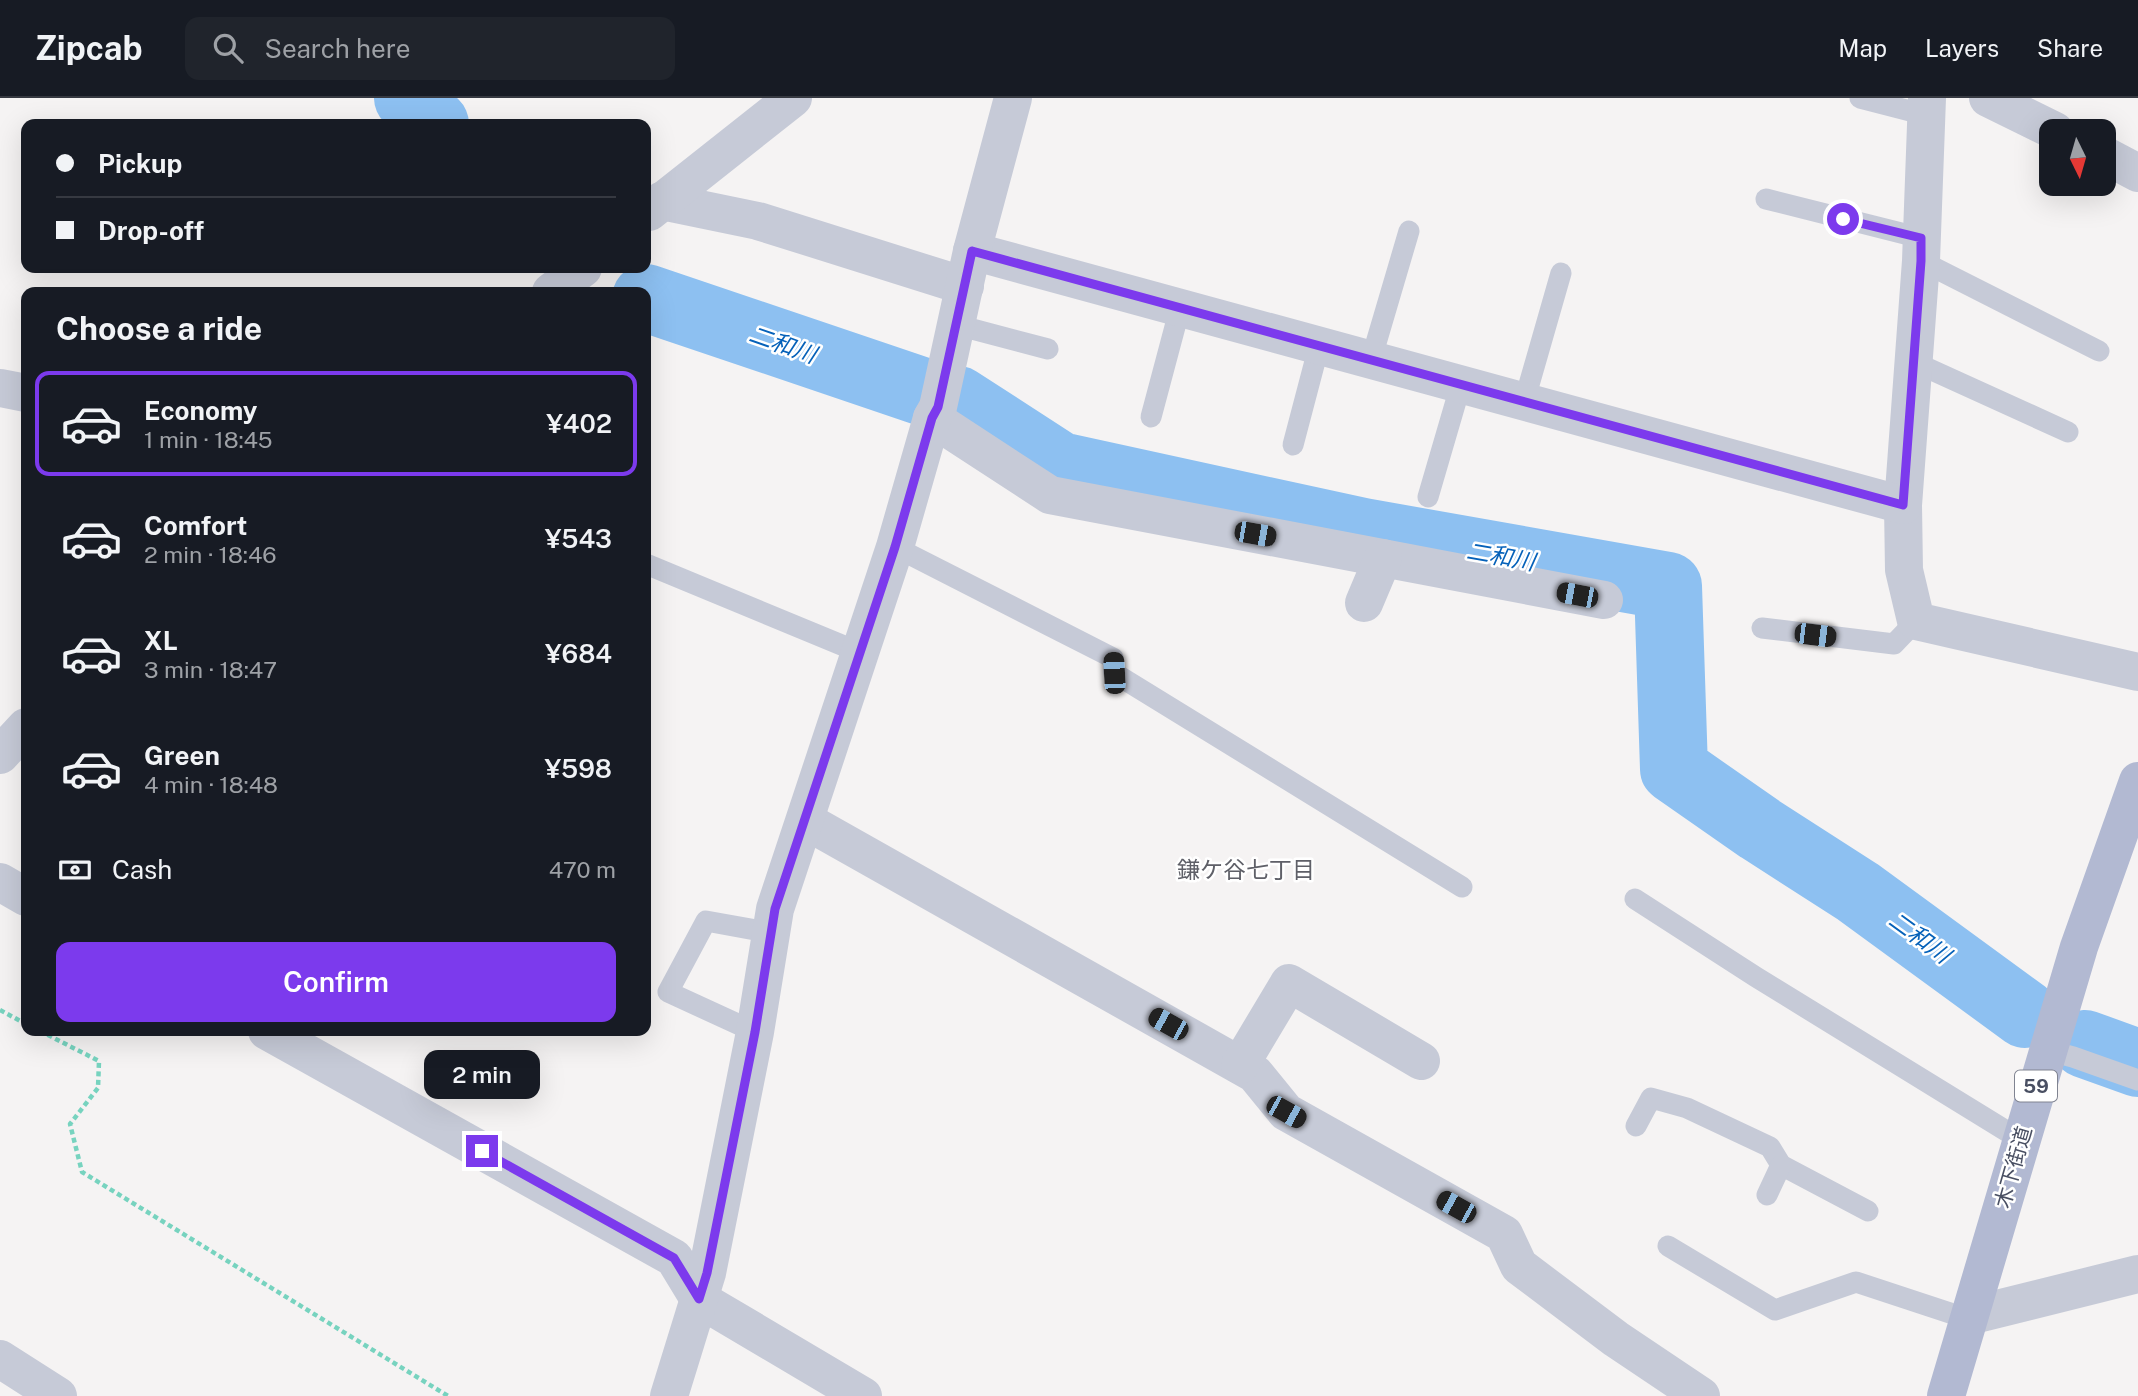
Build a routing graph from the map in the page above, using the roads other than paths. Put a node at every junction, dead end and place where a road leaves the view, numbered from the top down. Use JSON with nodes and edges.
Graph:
{"nodes":[{"id":1,"x":793,"y":98,"type":"edge"},
{"id":2,"x":1013,"y":98,"type":"edge"},
{"id":3,"x":1860,"y":98,"type":"edge"},
{"id":4,"x":1988,"y":98,"type":"edge"},
{"id":5,"x":1926,"y":106,"type":"edge"},
{"id":6,"x":2039,"y":123,"type":"edge"},
{"id":7,"x":2116,"y":161,"type":"edge"},
{"id":8,"x":2138,"y":173,"type":"edge"},
{"id":9,"x":1766,"y":199,"type":"dead end"},
{"id":10,"x":654,"y":208,"type":"edge"},
{"id":11,"x":1409,"y":231,"type":"dead end"},
{"id":12,"x":1921,"y":250,"type":"junction"},
{"id":13,"x":968,"y":268,"type":"junction"},
{"id":14,"x":1560,"y":273,"type":"dead end"},
{"id":15,"x":1180,"y":308,"type":"junction"},
{"id":16,"x":957,"y":325,"type":"junction"},
{"id":17,"x":1319,"y":346,"type":"junction"},
{"id":18,"x":1048,"y":349,"type":"dead end"},
{"id":19,"x":2099,"y":351,"type":"dead end"},
{"id":20,"x":1371,"y":360,"type":"junction"},
{"id":21,"x":1914,"y":362,"type":"junction"},
{"id":22,"x":1461,"y":384,"type":"junction"},
{"id":23,"x":0,"y":387,"type":"edge"},
{"id":24,"x":21,"y":392,"type":"edge"},
{"id":25,"x":938,"y":402,"type":"junction"},
{"id":26,"x":1524,"y":402,"type":"junction"},
{"id":27,"x":1151,"y":416,"type":"dead end"},
{"id":28,"x":2068,"y":432,"type":"dead end"},
{"id":29,"x":1293,"y":445,"type":"dead end"},
{"id":30,"x":1428,"y":497,"type":"dead end"},
{"id":31,"x":1903,"y":505,"type":"junction"},
{"id":32,"x":895,"y":547,"type":"junction"},
{"id":33,"x":1383,"y":558,"type":"junction"},
{"id":34,"x":651,"y":566,"type":"edge"},
{"id":35,"x":1604,"y":600,"type":"dead end"},
{"id":36,"x":1364,"y":603,"type":"dead end"},
{"id":37,"x":1916,"y":621,"type":"junction"},
{"id":38,"x":1762,"y":628,"type":"dead end"},
{"id":39,"x":861,"y":653,"type":"junction"},
{"id":40,"x":2138,"y":672,"type":"edge"},
{"id":41,"x":2136,"y":791,"type":"edge"},
{"id":42,"x":806,"y":821,"type":"junction"},
{"id":43,"x":0,"y":882,"type":"edge"},
{"id":44,"x":1462,"y":887,"type":"dead end"},
{"id":45,"x":21,"y":894,"type":"edge"},
{"id":46,"x":1635,"y":899,"type":"dead end"},
{"id":47,"x":772,"y":933,"type":"junction"},
{"id":48,"x":755,"y":1032,"type":"junction"},
{"id":49,"x":276,"y":1036,"type":"edge"},
{"id":50,"x":2047,"y":1050,"type":"junction"},
{"id":51,"x":1421,"y":1061,"type":"dead end"},
{"id":52,"x":1240,"y":1065,"type":"junction"},
{"id":53,"x":2138,"y":1080,"type":"edge"},
{"id":54,"x":1636,"y":1126,"type":"dead end"},
{"id":55,"x":2021,"y":1140,"type":"junction"},
{"id":56,"x":1781,"y":1165,"type":"junction"},
{"id":57,"x":1767,"y":1195,"type":"dead end"},
{"id":58,"x":1868,"y":1210,"type":"dead end"},
{"id":59,"x":1668,"y":1246,"type":"dead end"},
{"id":60,"x":2138,"y":1274,"type":"edge"},
{"id":61,"x":699,"y":1299,"type":"junction"},
{"id":62,"x":1969,"y":1316,"type":"junction"},
{"id":63,"x":0,"y":1359,"type":"edge"},
{"id":64,"x":58,"y":1396,"type":"edge"},
{"id":65,"x":669,"y":1396,"type":"edge"},
{"id":66,"x":863,"y":1396,"type":"edge"},
{"id":67,"x":1700,"y":1396,"type":"edge"},
{"id":68,"x":1947,"y":1396,"type":"edge"}],
"edges":[{"from":1,"to":10,"type":"street"},
{"from":2,"to":13,"type":"street"},
{"from":3,"to":5,"type":"lane"},
{"from":4,"to":6,"type":"street"},
{"from":5,"to":12,"type":"street"},
{"from":7,"to":8,"type":"street"},
{"from":9,"to":12,"type":"lane"},
{"from":10,"to":13,"type":"street"},
{"from":11,"to":20,"type":"lane"},
{"from":12,"to":19,"type":"lane"},
{"from":12,"to":21,"type":"street"},
{"from":13,"to":15,"type":"street"},
{"from":13,"to":16,"type":"street"},
{"from":14,"to":26,"type":"lane"},
{"from":15,"to":17,"type":"street"},
{"from":15,"to":27,"type":"lane"},
{"from":16,"to":18,"type":"lane"},
{"from":16,"to":25,"type":"street"},
{"from":17,"to":20,"type":"street"},
{"from":17,"to":29,"type":"lane"},
{"from":20,"to":22,"type":"street"},
{"from":21,"to":28,"type":"lane"},
{"from":21,"to":31,"type":"street"},
{"from":22,"to":26,"type":"street"},
{"from":22,"to":30,"type":"lane"},
{"from":23,"to":24,"type":"street"},
{"from":25,"to":32,"type":"street"},
{"from":25,"to":33,"type":"street"},
{"from":26,"to":31,"type":"street"},
{"from":31,"to":37,"type":"street"},
{"from":32,"to":39,"type":"street"},
{"from":32,"to":44,"type":"lane"},
{"from":33,"to":35,"type":"street"},
{"from":33,"to":36,"type":"street"},
{"from":34,"to":39,"type":"lane"},
{"from":37,"to":38,"type":"lane"},
{"from":37,"to":40,"type":"street"},
{"from":39,"to":42,"type":"street"},
{"from":41,"to":50,"type":"main road","name":"木下街道","number":"59"},
{"from":42,"to":47,"type":"street"},
{"from":42,"to":52,"type":"street"},
{"from":43,"to":45,"type":"street"},
{"from":46,"to":55,"type":"lane"},
{"from":47,"to":48,"type":"street"},
{"from":47,"to":48,"type":"lane"},
{"from":48,"to":61,"type":"street"},
{"from":49,"to":61,"type":"street"},
{"from":50,"to":53,"type":"lane"},
{"from":50,"to":55,"type":"main road","name":"木下街道","number":"59"},
{"from":51,"to":52,"type":"street"},
{"from":52,"to":67,"type":"street"},
{"from":54,"to":56,"type":"lane"},
{"from":55,"to":62,"type":"main road","name":"木下街道","number":"59"},
{"from":56,"to":57,"type":"lane"},
{"from":56,"to":58,"type":"lane"},
{"from":59,"to":62,"type":"lane"},
{"from":60,"to":62,"type":"street"},
{"from":61,"to":65,"type":"street"},
{"from":61,"to":66,"type":"street"},
{"from":62,"to":68,"type":"main road","name":"木下街道","number":"59"},
{"from":63,"to":64,"type":"street"}]}
